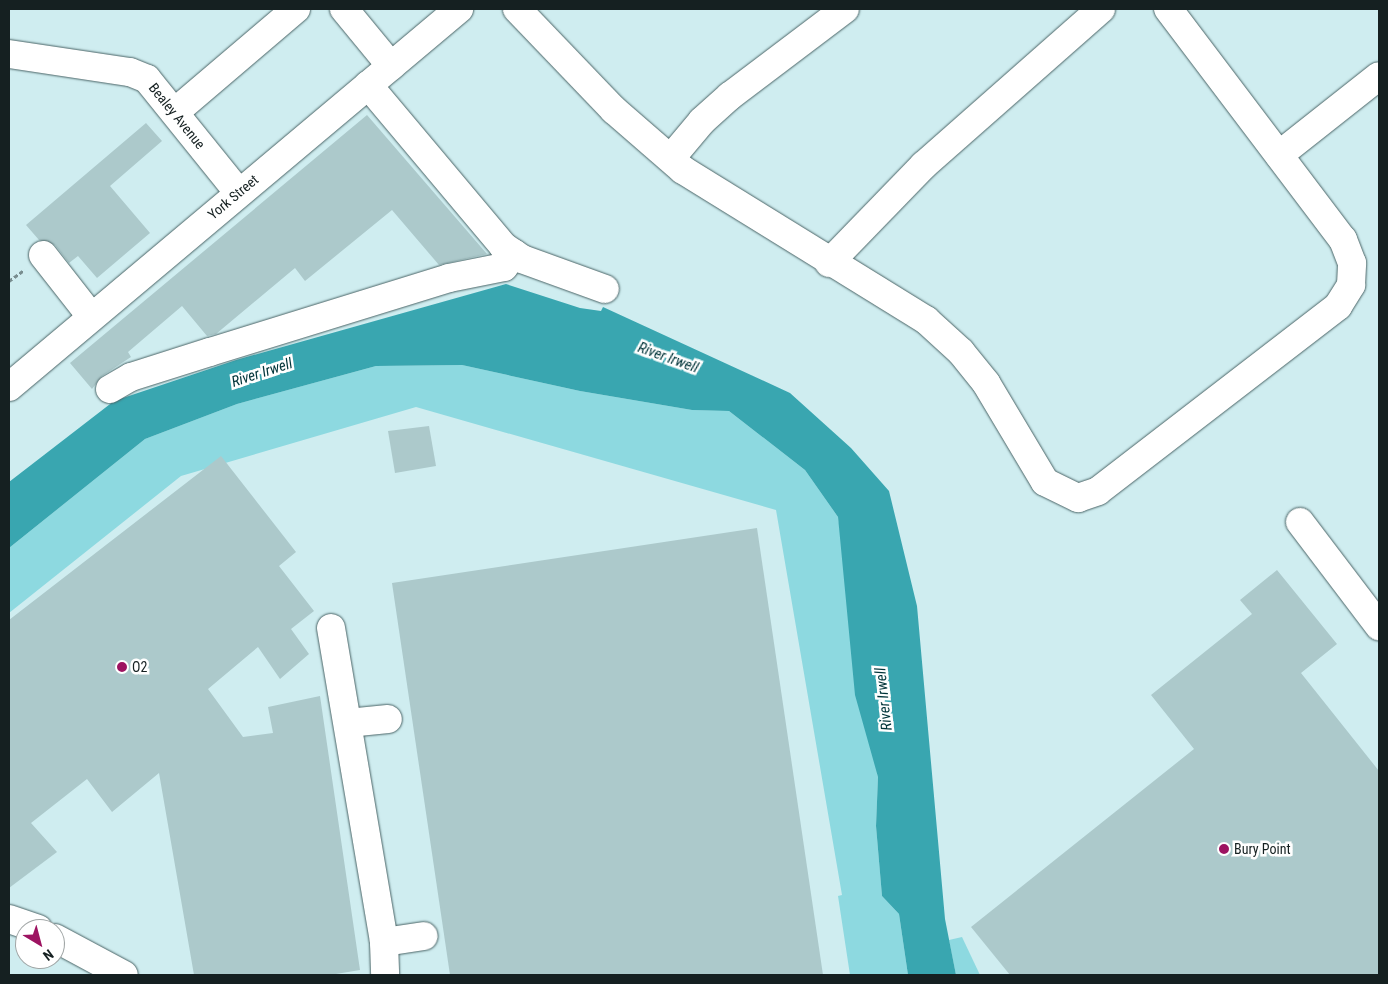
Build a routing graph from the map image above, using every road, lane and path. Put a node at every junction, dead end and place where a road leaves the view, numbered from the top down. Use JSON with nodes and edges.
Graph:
{"nodes":[{"id":1,"x":296,"y":9,"type":"edge"},
{"id":2,"x":344,"y":9,"type":"edge"},
{"id":3,"x":459,"y":9,"type":"edge"},
{"id":4,"x":517,"y":9,"type":"edge"},
{"id":5,"x":845,"y":9,"type":"edge"},
{"id":6,"x":1101,"y":9,"type":"edge"},
{"id":7,"x":1168,"y":9,"type":"edge"},
{"id":8,"x":9,"y":54,"type":"edge"},
{"id":9,"x":391,"y":66,"type":"junction"},
{"id":10,"x":1379,"y":76,"type":"edge"},
{"id":11,"x":368,"y":85,"type":"junction"},
{"id":12,"x":175,"y":112,"type":"junction"},
{"id":13,"x":1279,"y":155,"type":"junction"},
{"id":14,"x":671,"y":158,"type":"junction"},
{"id":15,"x":239,"y":193,"type":"junction"},
{"id":16,"x":514,"y":253,"type":"junction"},
{"id":17,"x":42,"y":255,"type":"dead end"},
{"id":18,"x":829,"y":263,"type":"junction"},
{"id":19,"x":605,"y":289,"type":"dead end"},
{"id":20,"x":90,"y":315,"type":"junction"},
{"id":21,"x":9,"y":386,"type":"edge"},
{"id":22,"x":110,"y":389,"type":"dead end"},
{"id":23,"x":1300,"y":522,"type":"dead end"},
{"id":24,"x":1379,"y":626,"type":"edge"},
{"id":25,"x":331,"y":628,"type":"dead end"},
{"id":26,"x":388,"y":718,"type":"dead end"},
{"id":27,"x":348,"y":723,"type":"junction"},
{"id":28,"x":424,"y":936,"type":"dead end"},
{"id":29,"x":384,"y":942,"type":"junction"},
{"id":30,"x":65,"y":943,"type":"edge"},
{"id":31,"x":124,"y":975,"type":"edge"},
{"id":32,"x":385,"y":975,"type":"edge"}],
"edges":[{"from":1,"to":12,"type":"street"},
{"from":2,"to":9,"type":"street"},
{"from":3,"to":9,"type":"street","name":"York Street"},
{"from":4,"to":14,"type":"street"},
{"from":5,"to":14,"type":"street"},
{"from":6,"to":18,"type":"street"},
{"from":7,"to":13,"type":"street"},
{"from":8,"to":12,"type":"street","name":"Bealey Avenue"},
{"from":9,"to":11,"type":"street","name":"York Street"},
{"from":10,"to":13,"type":"street"},
{"from":11,"to":15,"type":"street","name":"York Street"},
{"from":11,"to":16,"type":"street"},
{"from":12,"to":15,"type":"street","name":"Bealey Avenue"},
{"from":13,"to":18,"type":"street"},
{"from":14,"to":18,"type":"street"},
{"from":15,"to":20,"type":"street","name":"York Street"},
{"from":16,"to":19,"type":"street"},
{"from":16,"to":22,"type":"street"},
{"from":17,"to":20,"type":"street"},
{"from":20,"to":21,"type":"street","name":"York Street"},
{"from":23,"to":24,"type":"street"},
{"from":25,"to":27,"type":"street"},
{"from":26,"to":27,"type":"street"},
{"from":27,"to":29,"type":"street"},
{"from":28,"to":29,"type":"street"},
{"from":29,"to":32,"type":"street"},
{"from":30,"to":31,"type":"street"}]}
